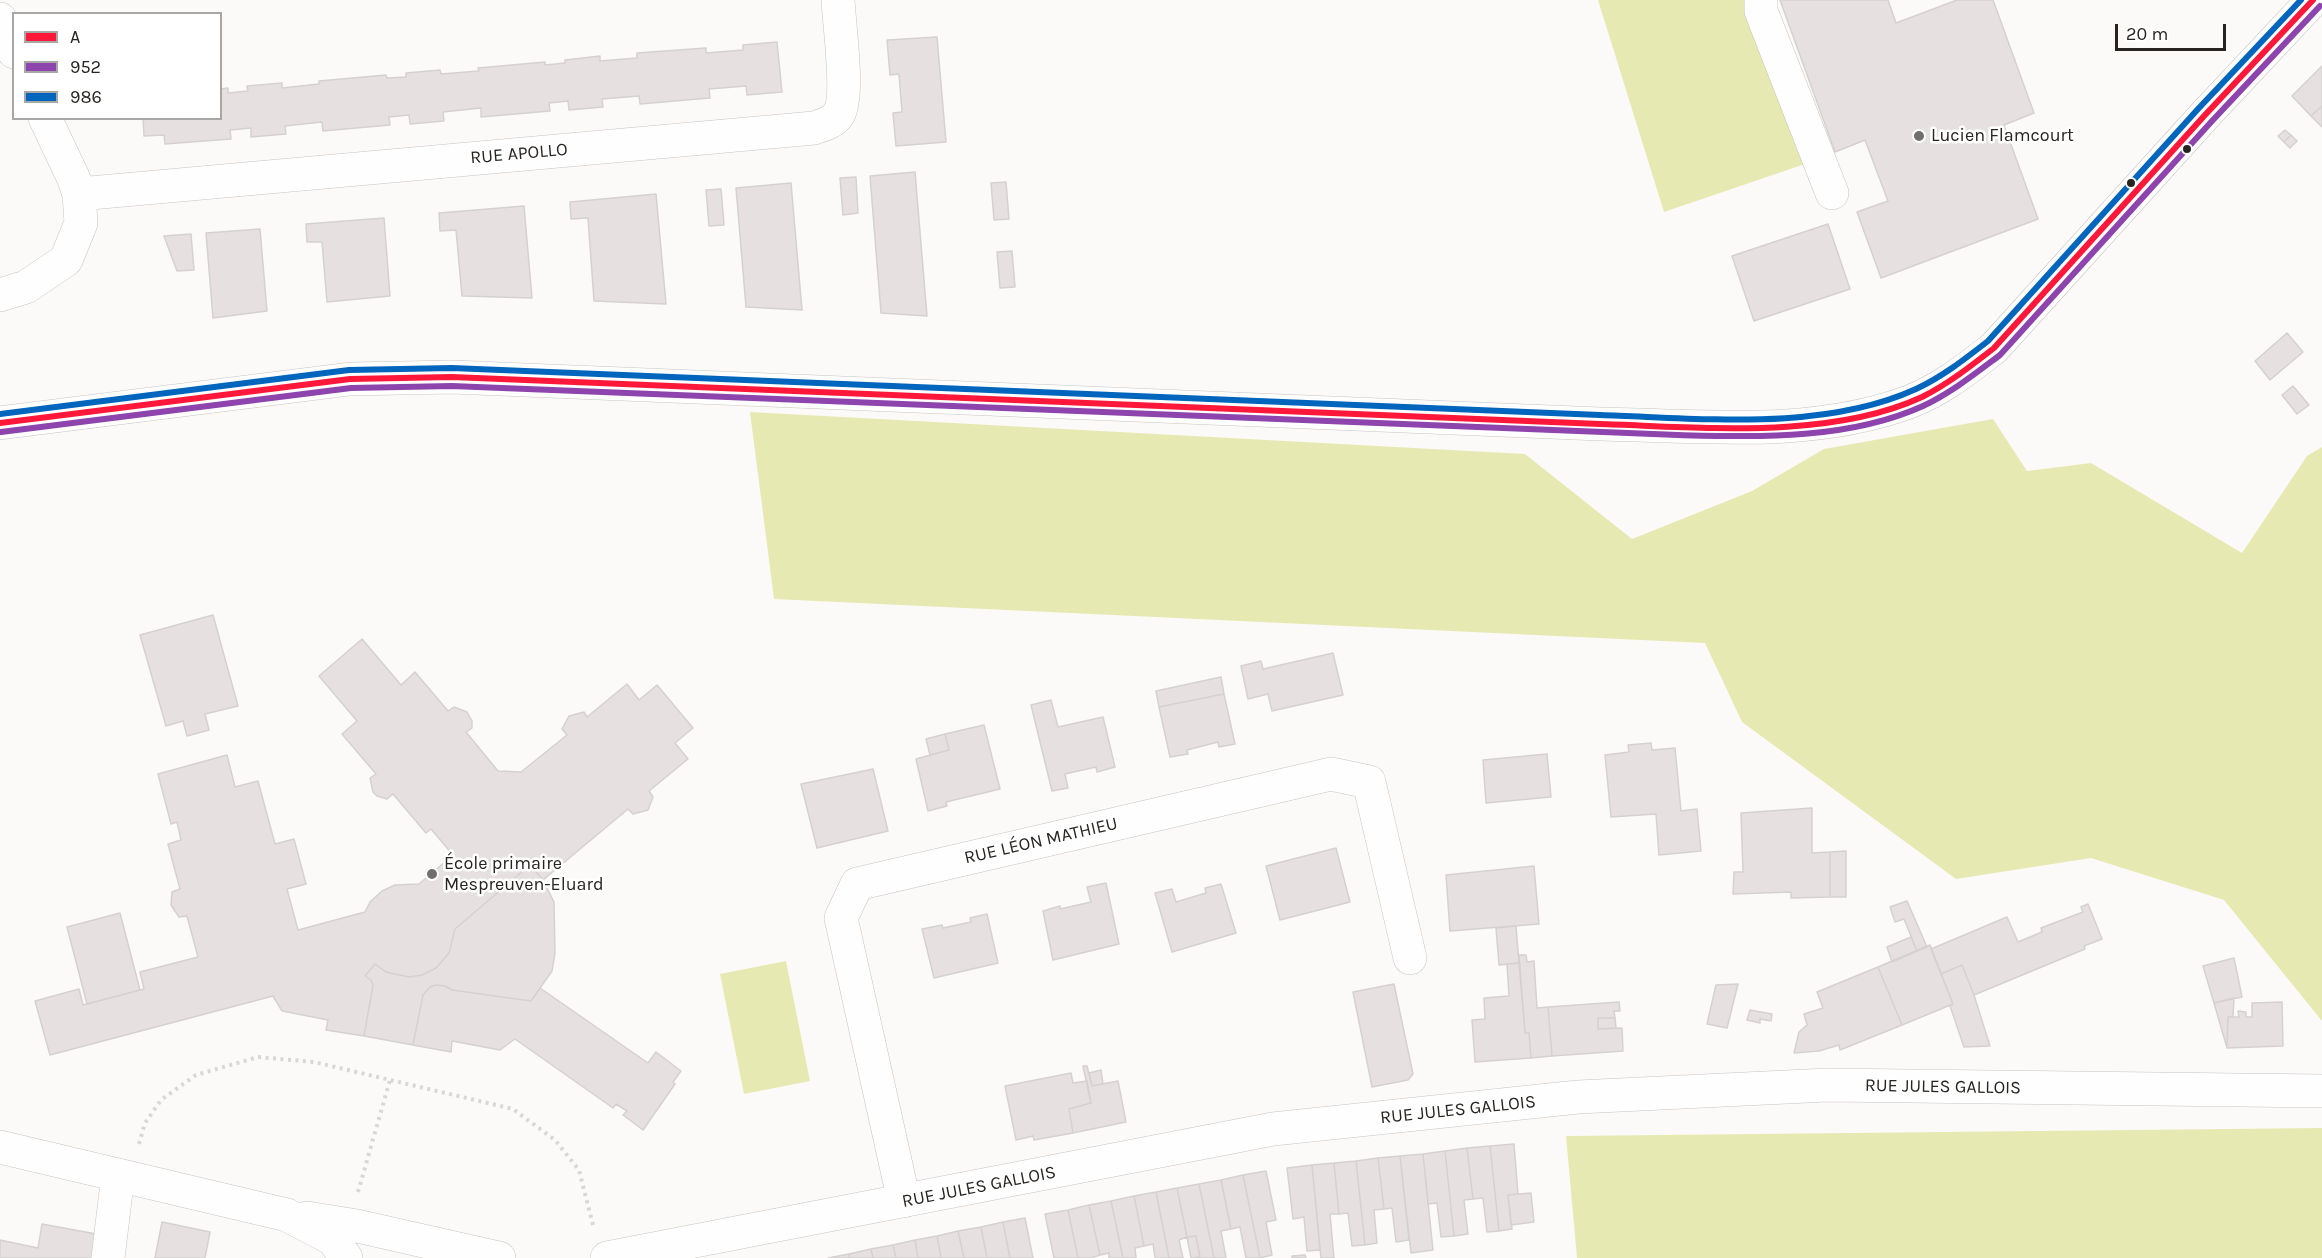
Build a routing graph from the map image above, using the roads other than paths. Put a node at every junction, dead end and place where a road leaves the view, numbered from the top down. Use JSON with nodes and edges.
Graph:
{"nodes":[{"id":1,"x":838,"y":0,"type":"edge"},
{"id":2,"x":1761,"y":0,"type":"edge"},
{"id":3,"x":2313,"y":0,"type":"edge"},
{"id":4,"x":0,"y":19,"type":"edge"},
{"id":5,"x":12,"y":47,"type":"edge"},
{"id":6,"x":46,"y":120,"type":"edge"},
{"id":7,"x":1832,"y":193,"type":"dead end"},
{"id":8,"x":80,"y":194,"type":"junction"},
{"id":9,"x":0,"y":295,"type":"edge"},
{"id":10,"x":0,"y":423,"type":"edge"},
{"id":11,"x":1410,"y":958,"type":"dead end"},
{"id":12,"x":2322,"y":1091,"type":"edge"},
{"id":13,"x":0,"y":1147,"type":"edge"},
{"id":14,"x":124,"y":1176,"type":"junction"},
{"id":15,"x":904,"y":1202,"type":"junction"},
{"id":16,"x":287,"y":1215,"type":"junction"},
{"id":17,"x":601,"y":1247,"type":"edge"},
{"id":18,"x":108,"y":1258,"type":"edge"},
{"id":19,"x":346,"y":1258,"type":"edge"},
{"id":20,"x":499,"y":1258,"type":"edge"}],
"edges":[{"from":1,"to":8,"type":"street","name":"RUE APOLLO"},
{"from":2,"to":7,"type":"street"},
{"from":3,"to":10,"type":"street"},
{"from":4,"to":5,"type":"street"},
{"from":6,"to":8,"type":"street"},
{"from":8,"to":9,"type":"street"},
{"from":11,"to":15,"type":"street","name":"RUE LÉON MATHIEU"},
{"from":12,"to":15,"type":"street","name":"RUE JULES GALLOIS"},
{"from":13,"to":14,"type":"street"},
{"from":14,"to":16,"type":"street"},
{"from":14,"to":18,"type":"street"},
{"from":15,"to":17,"type":"street","name":"RUE JULES GALLOIS"},
{"from":16,"to":19,"type":"street"},
{"from":16,"to":20,"type":"street"}]}
